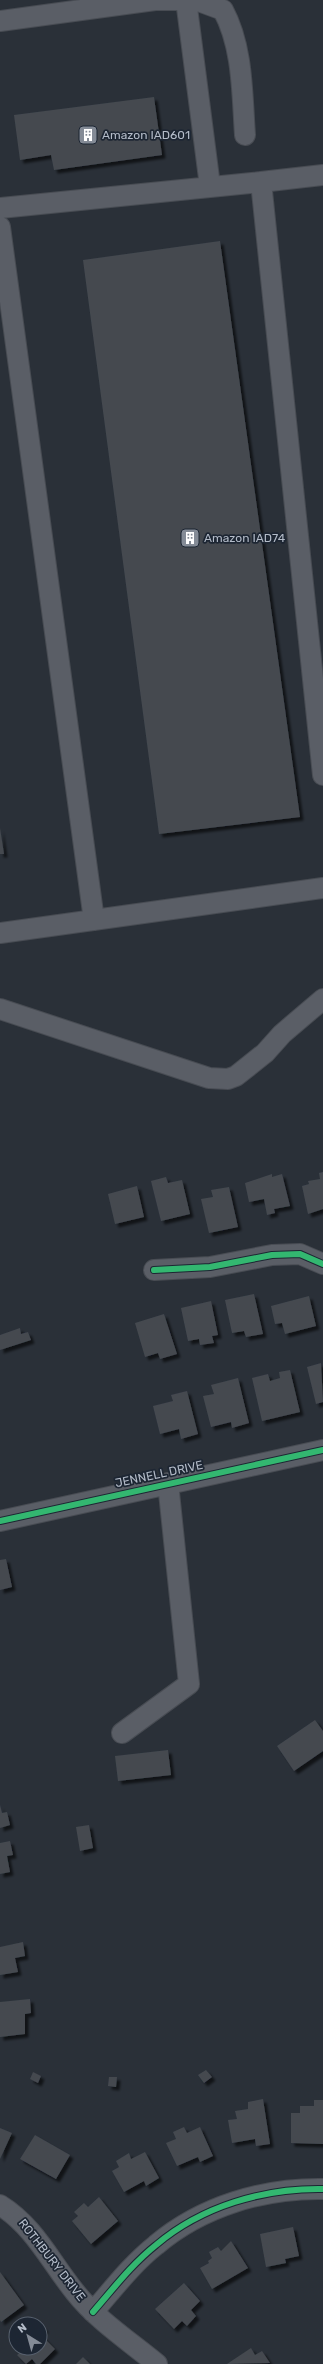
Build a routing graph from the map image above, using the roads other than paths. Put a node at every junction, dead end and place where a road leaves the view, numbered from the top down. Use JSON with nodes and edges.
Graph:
{"nodes":[{"id":1,"x":186,"y":0,"type":"edge"},
{"id":2,"x":0,"y":21,"type":"edge"},
{"id":3,"x":245,"y":135,"type":"dead end"},
{"id":4,"x":323,"y":175,"type":"edge"},
{"id":5,"x":261,"y":182,"type":"junction"},
{"id":6,"x":210,"y":186,"type":"junction"},
{"id":7,"x":0,"y":208,"type":"edge"},
{"id":8,"x":0,"y":227,"type":"edge"},
{"id":9,"x":323,"y":774,"type":"edge"},
{"id":10,"x":323,"y":888,"type":"edge"},
{"id":11,"x":94,"y":920,"type":"junction"},
{"id":12,"x":0,"y":933,"type":"edge"},
{"id":13,"x":323,"y":999,"type":"edge"},
{"id":14,"x":0,"y":1009,"type":"edge"},
{"id":15,"x":323,"y":1264,"type":"edge"},
{"id":16,"x":154,"y":1270,"type":"dead end"},
{"id":17,"x":323,"y":1450,"type":"edge"},
{"id":18,"x":168,"y":1483,"type":"junction"},
{"id":19,"x":0,"y":1521,"type":"edge"},
{"id":20,"x":122,"y":1733,"type":"dead end"},
{"id":21,"x":323,"y":2189,"type":"edge"},
{"id":22,"x":0,"y":2205,"type":"edge"},
{"id":23,"x":93,"y":2312,"type":"junction"},
{"id":24,"x":157,"y":2364,"type":"edge"}],
"edges":[{"from":1,"to":2,"type":"street"},
{"from":1,"to":3,"type":"street"},
{"from":1,"to":6,"type":"street"},
{"from":4,"to":5,"type":"street"},
{"from":5,"to":6,"type":"street"},
{"from":5,"to":9,"type":"street"},
{"from":6,"to":7,"type":"street"},
{"from":8,"to":11,"type":"street"},
{"from":10,"to":11,"type":"street"},
{"from":11,"to":12,"type":"street"},
{"from":13,"to":14,"type":"street"},
{"from":15,"to":16,"type":"street"},
{"from":17,"to":18,"type":"street","name":"JENNELL DRIVE"},
{"from":18,"to":19,"type":"street","name":"JENNELL DRIVE"},
{"from":18,"to":20,"type":"street"},
{"from":21,"to":23,"type":"street"},
{"from":22,"to":23,"type":"street","name":"ROTHBURY DRIVE"},
{"from":23,"to":24,"type":"street","name":"ROTHBURY DRIVE"}]}
